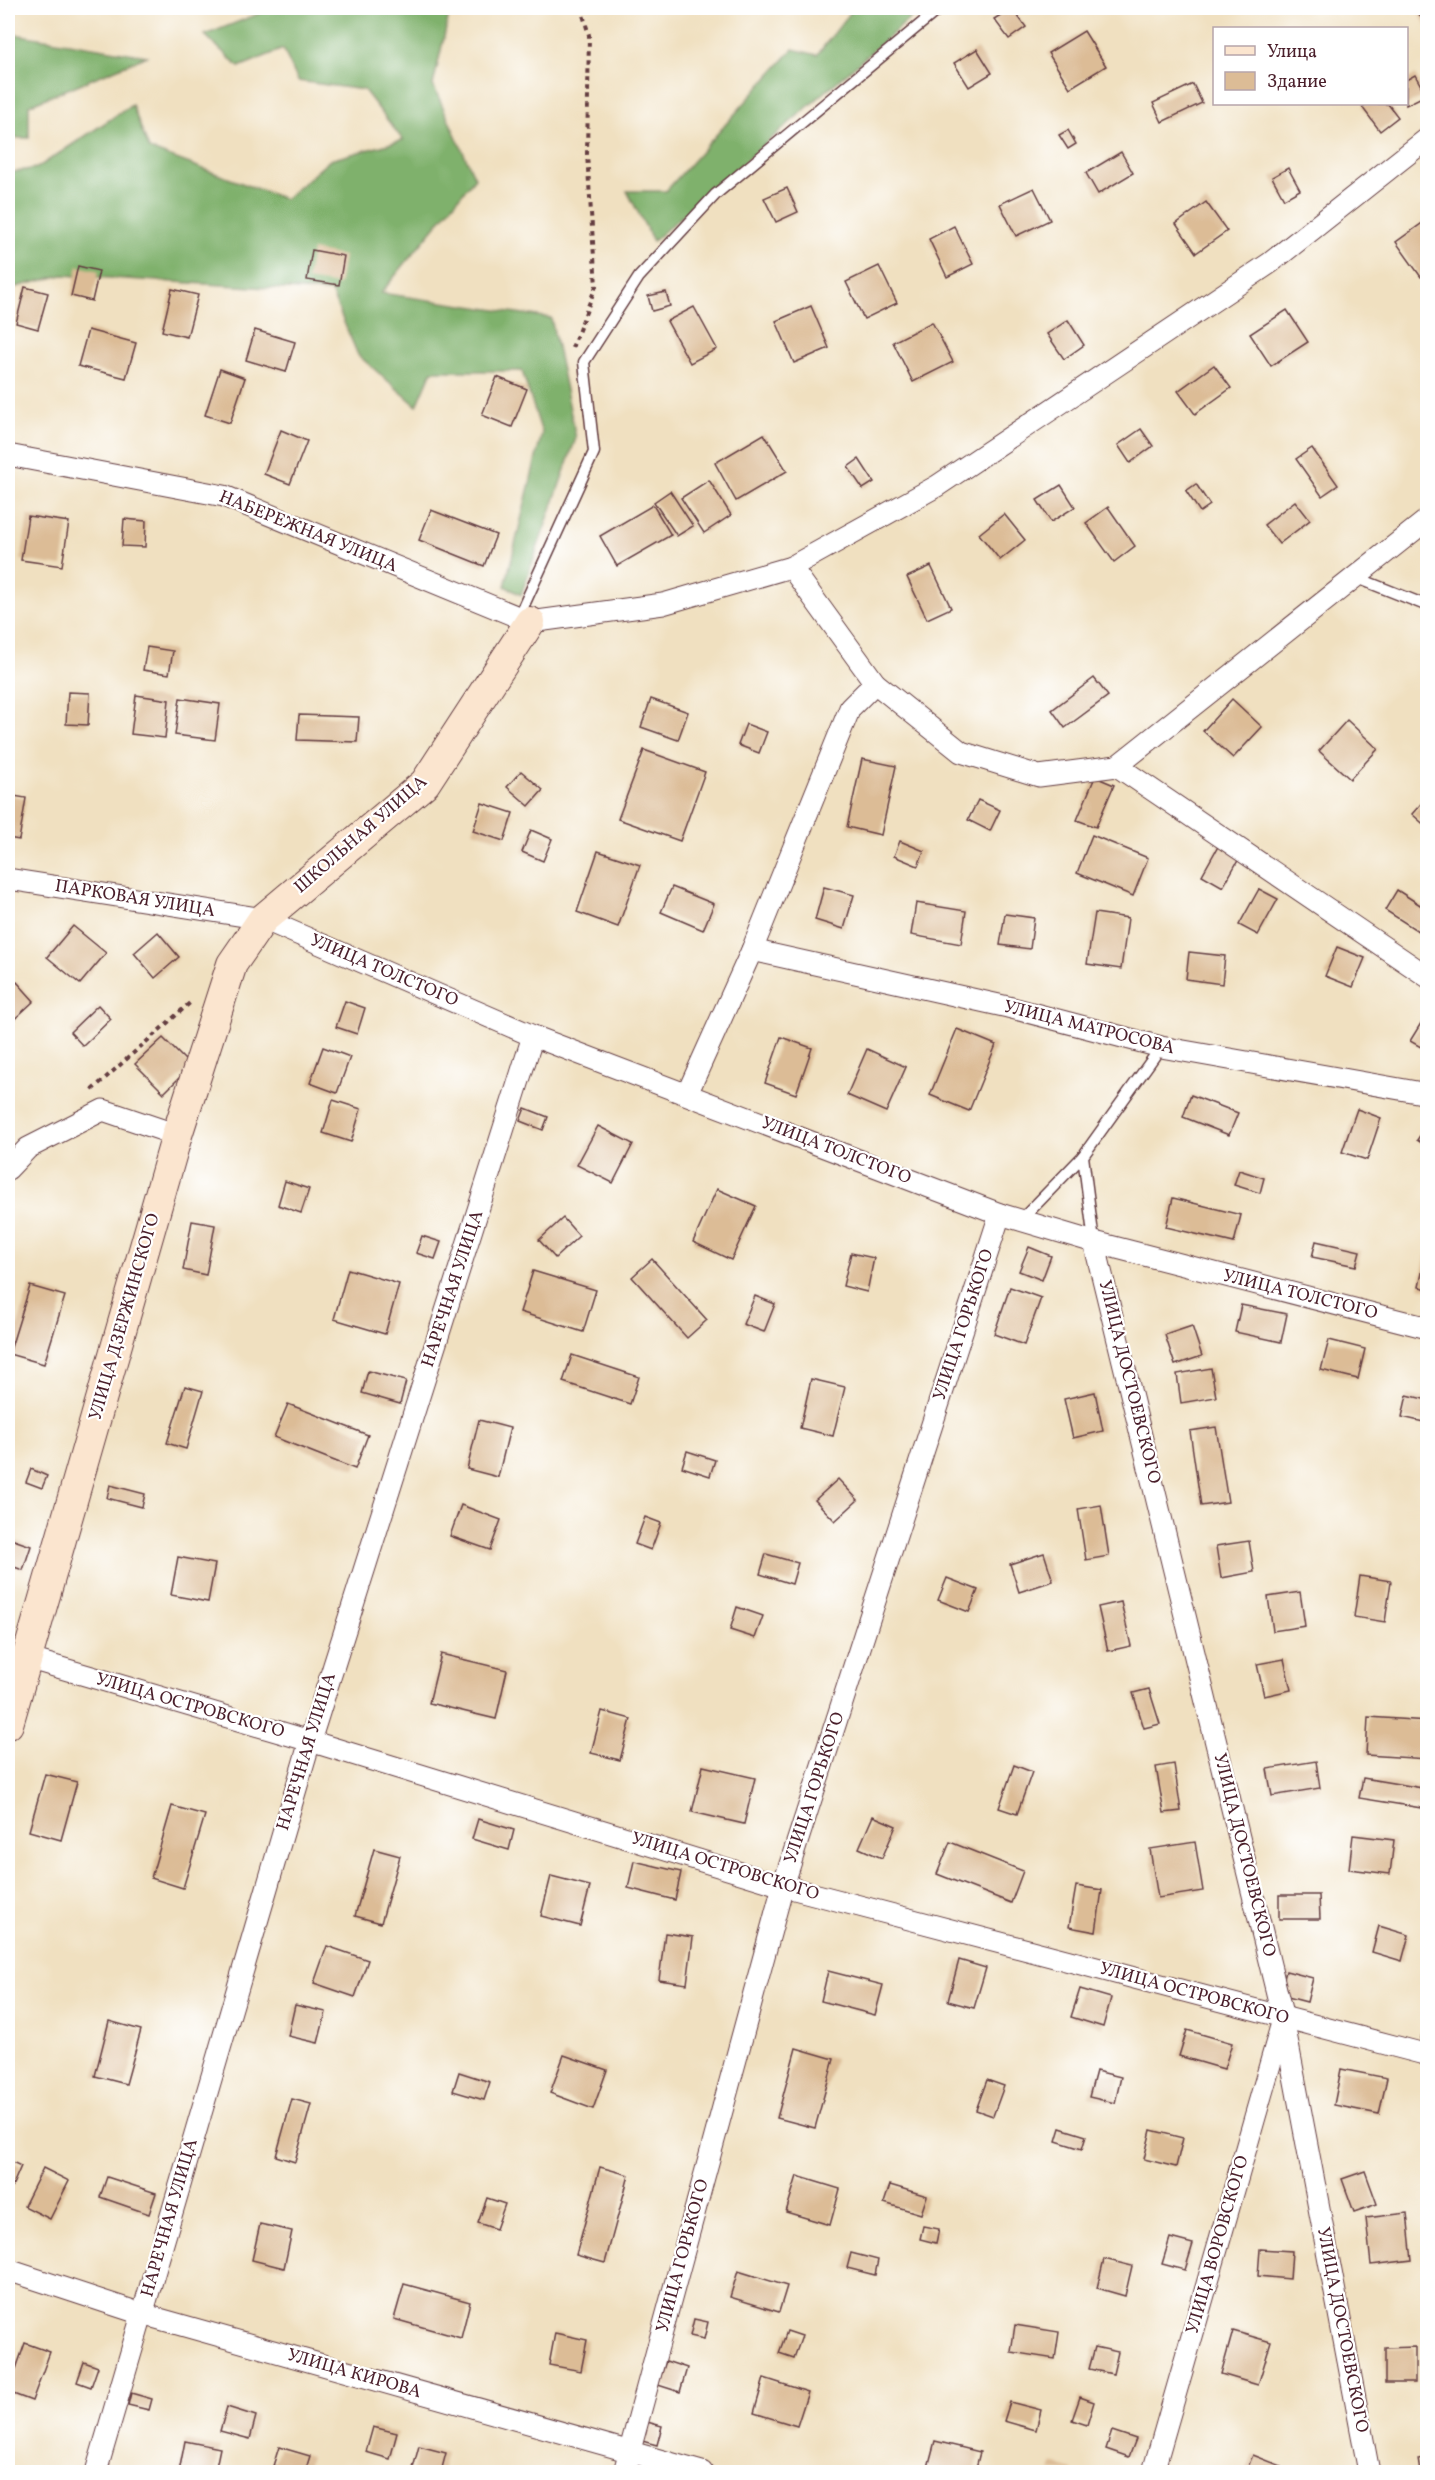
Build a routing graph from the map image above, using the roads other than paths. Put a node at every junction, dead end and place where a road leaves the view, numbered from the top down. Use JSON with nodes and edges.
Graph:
{"nodes":[{"id":1,"x":940,"y":8,"type":"edge"},
{"id":2,"x":1428,"y":138,"type":"edge"},
{"id":3,"x":8,"y":455,"type":"edge"},
{"id":4,"x":1428,"y":519,"type":"edge"},
{"id":5,"x":791,"y":567,"type":"junction"},
{"id":6,"x":1355,"y":577,"type":"junction"},
{"id":7,"x":1428,"y":606,"type":"edge"},
{"id":8,"x":524,"y":619,"type":"junction"},
{"id":9,"x":875,"y":683,"type":"junction"},
{"id":10,"x":1117,"y":766,"type":"junction"},
{"id":11,"x":8,"y":879,"type":"edge"},
{"id":12,"x":263,"y":919,"type":"junction"},
{"id":13,"x":752,"y":950,"type":"junction"},
{"id":14,"x":1428,"y":977,"type":"edge"},
{"id":15,"x":533,"y":1036,"type":"junction"},
{"id":16,"x":1161,"y":1047,"type":"junction"},
{"id":17,"x":687,"y":1094,"type":"junction"},
{"id":18,"x":1428,"y":1094,"type":"edge"},
{"id":19,"x":177,"y":1135,"type":"junction"},
{"id":20,"x":1083,"y":1156,"type":"junction"},
{"id":21,"x":8,"y":1169,"type":"edge"},
{"id":22,"x":1000,"y":1214,"type":"junction"},
{"id":23,"x":1021,"y":1220,"type":"junction"},
{"id":24,"x":1094,"y":1242,"type":"junction"},
{"id":25,"x":1428,"y":1328,"type":"edge"},
{"id":26,"x":27,"y":1659,"type":"junction"},
{"id":27,"x":8,"y":1724,"type":"edge"},
{"id":28,"x":310,"y":1741,"type":"junction"},
{"id":29,"x":783,"y":1886,"type":"junction"},
{"id":30,"x":1283,"y":2018,"type":"junction"},
{"id":31,"x":1426,"y":2048,"type":"edge"},
{"id":32,"x":8,"y":2270,"type":"edge"},
{"id":33,"x":142,"y":2314,"type":"junction"},
{"id":34,"x":630,"y":2452,"type":"junction"},
{"id":35,"x":96,"y":2472,"type":"edge"},
{"id":36,"x":624,"y":2472,"type":"edge"},
{"id":37,"x":702,"y":2472,"type":"edge"},
{"id":38,"x":1153,"y":2472,"type":"edge"},
{"id":39,"x":1369,"y":2472,"type":"edge"}],
"edges":[{"from":1,"to":8,"type":"lane"},
{"from":2,"to":5,"type":"street"},
{"from":3,"to":8,"type":"street","name":"НАБЕРЕЖНАЯ УЛИЦА"},
{"from":4,"to":6,"type":"street"},
{"from":5,"to":8,"type":"street"},
{"from":5,"to":9,"type":"street"},
{"from":6,"to":7,"type":"lane"},
{"from":6,"to":10,"type":"street"},
{"from":8,"to":12,"type":"street","name":"ШКОЛЬНАЯ УЛИЦА"},
{"from":9,"to":10,"type":"street"},
{"from":9,"to":13,"type":"street"},
{"from":10,"to":14,"type":"street"},
{"from":11,"to":12,"type":"street","name":"ПАРКОВАЯ УЛИЦА"},
{"from":12,"to":15,"type":"street","name":"УЛИЦА ТОЛСТОГО"},
{"from":12,"to":19,"type":"street","name":"УЛИЦА ДЗЕРЖИНСКОГО"},
{"from":13,"to":16,"type":"street","name":"УЛИЦА МАТРОСОВА"},
{"from":13,"to":17,"type":"street"},
{"from":15,"to":17,"type":"street","name":"УЛИЦА ТОЛСТОГО"},
{"from":15,"to":28,"type":"street","name":"НАРЕЧНАЯ УЛИЦА"},
{"from":16,"to":18,"type":"street","name":"УЛИЦА МАТРОСОВА"},
{"from":16,"to":20,"type":"lane"},
{"from":17,"to":22,"type":"street","name":"УЛИЦА ТОЛСТОГО"},
{"from":19,"to":21,"type":"street"},
{"from":19,"to":26,"type":"street","name":"УЛИЦА ДЗЕРЖИНСКОГО"},
{"from":20,"to":23,"type":"lane"},
{"from":20,"to":24,"type":"lane"},
{"from":22,"to":23,"type":"street","name":"УЛИЦА ТОЛСТОГО"},
{"from":22,"to":29,"type":"street","name":"УЛИЦА ГОРЬКОГО"},
{"from":23,"to":24,"type":"street","name":"УЛИЦА ТОЛСТОГО"},
{"from":24,"to":25,"type":"street","name":"УЛИЦА ТОЛСТОГО"},
{"from":24,"to":30,"type":"street","name":"УЛИЦА ДОСТОЕВСКОГО"},
{"from":26,"to":27,"type":"street","name":"УЛИЦА ДЗЕРЖИНСКОГО"},
{"from":26,"to":28,"type":"street","name":"УЛИЦА ОСТРОВСКОГО"},
{"from":28,"to":29,"type":"street","name":"УЛИЦА ОСТРОВСКОГО"},
{"from":28,"to":33,"type":"street","name":"НАРЕЧНАЯ УЛИЦА"},
{"from":29,"to":30,"type":"street","name":"УЛИЦА ОСТРОВСКОГО"},
{"from":29,"to":34,"type":"street","name":"УЛИЦА ГОРЬКОГО"},
{"from":30,"to":31,"type":"street","name":"УЛИЦА ОСТРОВСКОГО"},
{"from":30,"to":38,"type":"street","name":"УЛИЦА ВОРОВСКОГО"},
{"from":30,"to":39,"type":"street","name":"УЛИЦА ДОСТОЕВСКОГО"},
{"from":32,"to":33,"type":"street","name":"УЛИЦА КИРОВА"},
{"from":33,"to":34,"type":"street","name":"УЛИЦА КИРОВА"},
{"from":33,"to":35,"type":"street","name":"НАРЕЧНАЯ УЛИЦА"},
{"from":34,"to":36,"type":"street","name":"УЛИЦА ГОРЬКОГО"},
{"from":34,"to":37,"type":"street","name":"УЛИЦА КИРОВА"}]}
